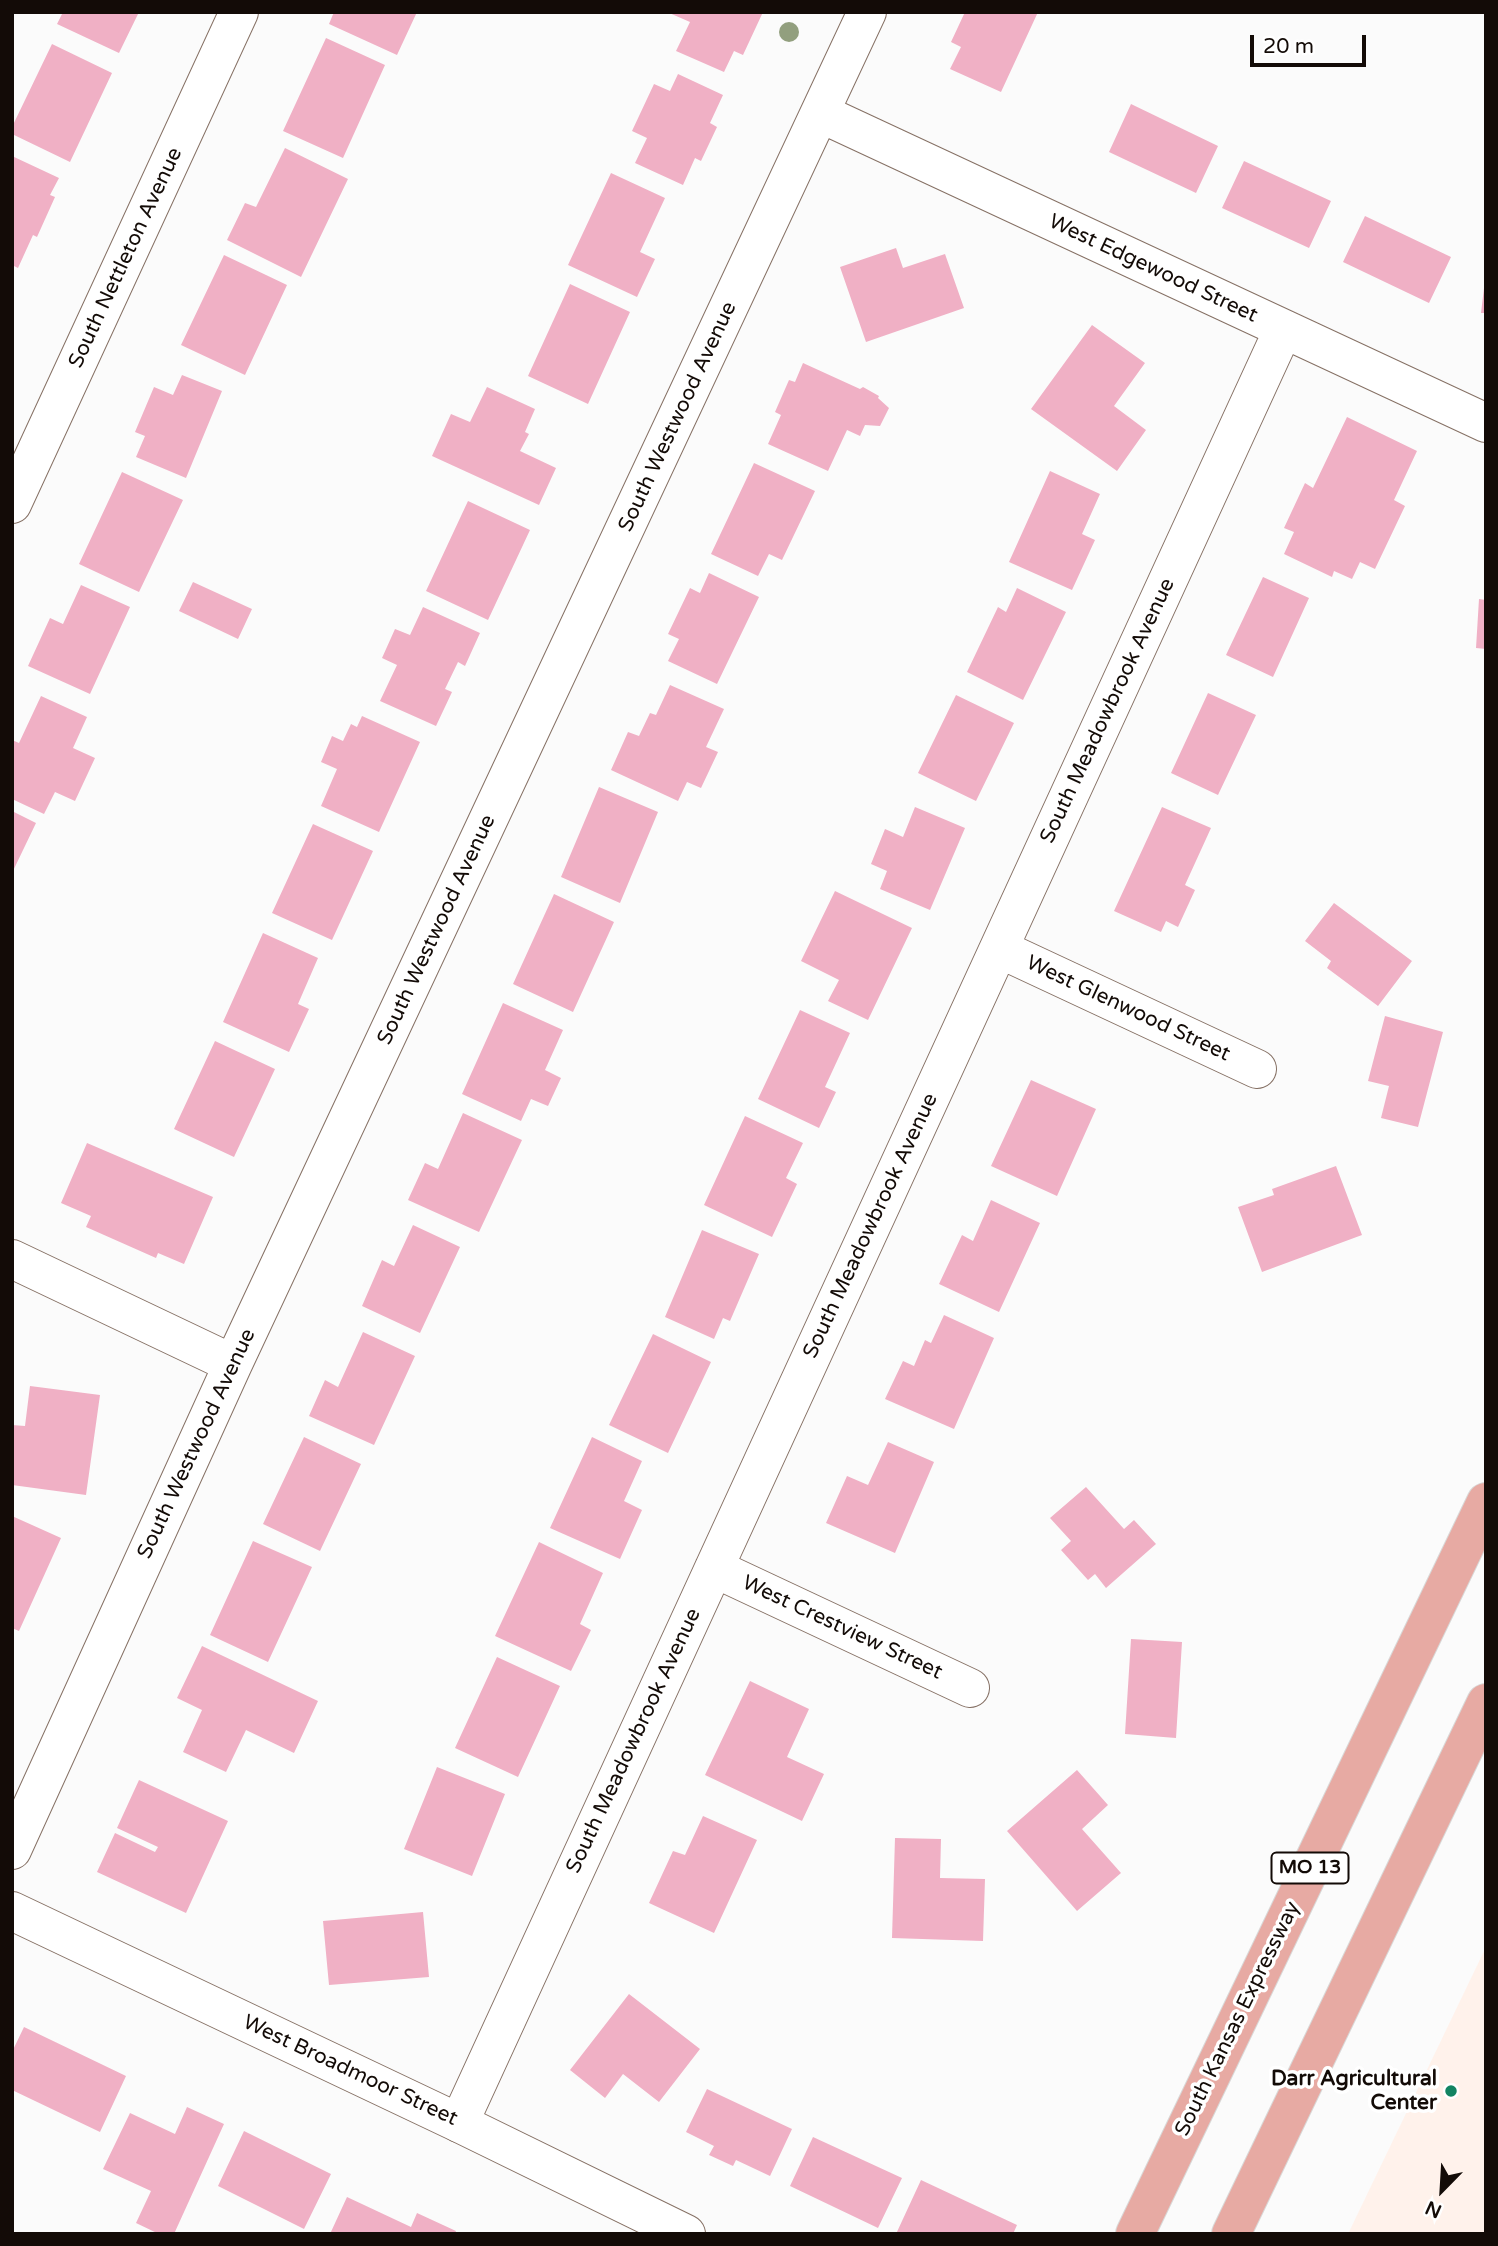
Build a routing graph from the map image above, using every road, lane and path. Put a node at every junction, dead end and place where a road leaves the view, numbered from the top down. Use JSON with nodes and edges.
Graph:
{"nodes":[{"id":1,"x":239,"y":12,"type":"edge"},
{"id":2,"x":867,"y":12,"type":"edge"},
{"id":3,"x":820,"y":113,"type":"junction"},
{"id":4,"x":1283,"y":330,"type":"junction"},
{"id":5,"x":1486,"y":423,"type":"edge"},
{"id":6,"x":12,"y":504,"type":"edge"},
{"id":7,"x":1000,"y":949,"type":"junction"},
{"id":8,"x":1257,"y":1069,"type":"dead end"},
{"id":9,"x":12,"y":1259,"type":"edge"},
{"id":10,"x":233,"y":1364,"type":"junction"},
{"id":11,"x":1486,"y":1502,"type":"edge"},
{"id":12,"x":714,"y":1568,"type":"junction"},
{"id":13,"x":970,"y":1688,"type":"dead end"},
{"id":14,"x":1486,"y":1703,"type":"edge"},
{"id":15,"x":12,"y":1850,"type":"edge"},
{"id":16,"x":12,"y":1911,"type":"edge"},
{"id":17,"x":459,"y":2123,"type":"junction"},
{"id":18,"x":686,"y":2234,"type":"edge"},
{"id":19,"x":1135,"y":2234,"type":"edge"},
{"id":20,"x":1231,"y":2234,"type":"edge"}],
"edges":[{"from":1,"to":6,"type":"street","name":"South Nettleton Avenue"},
{"from":2,"to":3,"type":"street","name":"South Westwood Avenue"},
{"from":3,"to":4,"type":"street","name":"West Edgewood Street"},
{"from":3,"to":10,"type":"street","name":"South Westwood Avenue"},
{"from":4,"to":5,"type":"street","name":"West Edgewood Street"},
{"from":4,"to":7,"type":"street","name":"South Meadowbrook Avenue"},
{"from":7,"to":8,"type":"street","name":"West Glenwood Street"},
{"from":7,"to":12,"type":"street","name":"South Meadowbrook Avenue"},
{"from":9,"to":10,"type":"street"},
{"from":10,"to":15,"type":"street","name":"South Westwood Avenue"},
{"from":11,"to":19,"type":"main road","name":"South Kansas Expressway","number":"MO 13"},
{"from":12,"to":13,"type":"street","name":"West Crestview Street"},
{"from":12,"to":17,"type":"street","name":"South Meadowbrook Avenue"},
{"from":14,"to":20,"type":"main road"},
{"from":16,"to":17,"type":"street","name":"West Broadmoor Street"},
{"from":17,"to":18,"type":"street","name":"West Broadmoor Street"}]}
